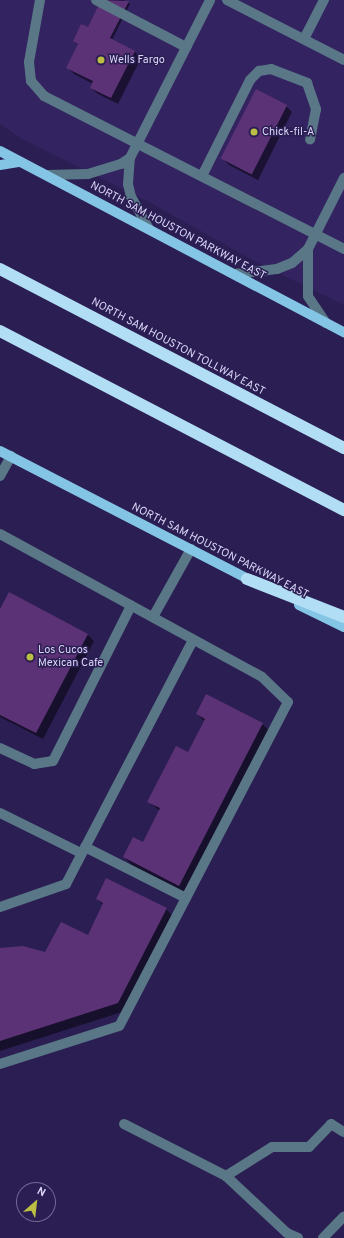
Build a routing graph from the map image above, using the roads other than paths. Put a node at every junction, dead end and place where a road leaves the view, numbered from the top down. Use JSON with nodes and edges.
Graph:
{"nodes":[{"id":1,"x":40,"y":0,"type":"edge"},
{"id":2,"x":96,"y":0,"type":"edge"},
{"id":3,"x":210,"y":0,"type":"edge"},
{"id":4,"x":227,"y":0,"type":"edge"},
{"id":5,"x":324,"y":0,"type":"edge"},
{"id":6,"x":304,"y":39,"type":"junction"},
{"id":7,"x":186,"y":47,"type":"junction"},
{"id":8,"x":344,"y":60,"type":"edge"},
{"id":9,"x":310,"y":138,"type":"dead end"},
{"id":10,"x":136,"y":143,"type":"junction"},
{"id":11,"x":0,"y":146,"type":"edge"},
{"id":12,"x":0,"y":151,"type":"edge"},
{"id":13,"x":130,"y":158,"type":"junction"},
{"id":14,"x":20,"y":162,"type":"junction"},
{"id":15,"x":0,"y":165,"type":"edge"},
{"id":16,"x":47,"y":175,"type":"junction"},
{"id":17,"x":202,"y":176,"type":"junction"},
{"id":18,"x":344,"y":178,"type":"edge"},
{"id":19,"x":149,"y":229,"type":"junction"},
{"id":20,"x":316,"y":234,"type":"junction"},
{"id":21,"x":308,"y":249,"type":"junction"},
{"id":22,"x":344,"y":249,"type":"edge"},
{"id":23,"x":0,"y":268,"type":"edge"},
{"id":24,"x":234,"y":274,"type":"junction"},
{"id":25,"x":326,"y":322,"type":"junction"},
{"id":26,"x":0,"y":331,"type":"edge"},
{"id":27,"x":344,"y":332,"type":"edge"},
{"id":28,"x":344,"y":448,"type":"edge"},
{"id":29,"x":0,"y":451,"type":"edge"},
{"id":30,"x":11,"y":456,"type":"junction"},
{"id":31,"x":0,"y":476,"type":"edge"},
{"id":32,"x":344,"y":510,"type":"edge"},
{"id":33,"x":0,"y":534,"type":"edge"},
{"id":34,"x":191,"y":550,"type":"junction"},
{"id":35,"x":247,"y":579,"type":"junction"},
{"id":36,"x":131,"y":606,"type":"junction"},
{"id":37,"x":153,"y":617,"type":"junction"},
{"id":38,"x":344,"y":617,"type":"edge"},
{"id":39,"x":344,"y":627,"type":"edge"},
{"id":40,"x":193,"y":640,"type":"junction"},
{"id":41,"x":0,"y":748,"type":"edge"},
{"id":42,"x":0,"y":813,"type":"edge"},
{"id":43,"x":83,"y":850,"type":"junction"},
{"id":44,"x":186,"y":898,"type":"junction"},
{"id":45,"x":0,"y":907,"type":"edge"},
{"id":46,"x":0,"y":1064,"type":"edge"},
{"id":47,"x":124,"y":1124,"type":"dead end"},
{"id":48,"x":344,"y":1132,"type":"edge"},
{"id":49,"x":226,"y":1176,"type":"junction"},
{"id":50,"x":344,"y":1216,"type":"edge"},
{"id":51,"x":298,"y":1238,"type":"edge"},
{"id":52,"x":323,"y":1238,"type":"edge"}],
"edges":[{"from":1,"to":10,"type":"street"},
{"from":2,"to":7,"type":"street"},
{"from":3,"to":7,"type":"street"},
{"from":4,"to":6,"type":"street"},
{"from":5,"to":6,"type":"street"},
{"from":6,"to":8,"type":"street"},
{"from":7,"to":10,"type":"street"},
{"from":9,"to":17,"type":"street"},
{"from":10,"to":13,"type":"street"},
{"from":10,"to":17,"type":"street"},
{"from":11,"to":14,"type":"main road"},
{"from":12,"to":14,"type":"main road","name":"NORTH SAM HOUSTON PARKWAY EAST"},
{"from":13,"to":16,"type":"street"},
{"from":13,"to":19,"type":"street"},
{"from":14,"to":15,"type":"main road"},
{"from":14,"to":16,"type":"main road","name":"NORTH SAM HOUSTON PARKWAY EAST"},
{"from":16,"to":19,"type":"main road","name":"NORTH SAM HOUSTON PARKWAY EAST"},
{"from":17,"to":20,"type":"street"},
{"from":18,"to":20,"type":"street"},
{"from":19,"to":24,"type":"main road","name":"NORTH SAM HOUSTON PARKWAY EAST"},
{"from":20,"to":21,"type":"street"},
{"from":20,"to":22,"type":"street"},
{"from":21,"to":24,"type":"street"},
{"from":21,"to":25,"type":"street"},
{"from":23,"to":28,"type":"highway","name":"NORTH SAM HOUSTON TOLLWAY EAST"},
{"from":24,"to":25,"type":"main road","name":"NORTH SAM HOUSTON PARKWAY EAST"},
{"from":25,"to":27,"type":"main road","name":"NORTH SAM HOUSTON PARKWAY EAST"},
{"from":26,"to":32,"type":"highway"},
{"from":29,"to":30,"type":"main road","name":"NORTH SAM HOUSTON PARKWAY EAST"},
{"from":30,"to":31,"type":"street"},
{"from":30,"to":34,"type":"main road","name":"NORTH SAM HOUSTON PARKWAY EAST"},
{"from":33,"to":36,"type":"street"},
{"from":34,"to":35,"type":"main road","name":"NORTH SAM HOUSTON PARKWAY EAST"},
{"from":34,"to":37,"type":"street"},
{"from":35,"to":38,"type":"highway"},
{"from":35,"to":39,"type":"main road","name":"NORTH SAM HOUSTON PARKWAY EAST"},
{"from":36,"to":37,"type":"street"},
{"from":36,"to":41,"type":"street"},
{"from":37,"to":40,"type":"street"},
{"from":40,"to":43,"type":"street"},
{"from":40,"to":44,"type":"street"},
{"from":42,"to":43,"type":"street"},
{"from":43,"to":44,"type":"street"},
{"from":43,"to":45,"type":"street"},
{"from":44,"to":46,"type":"street"},
{"from":47,"to":49,"type":"street"},
{"from":48,"to":49,"type":"street"},
{"from":49,"to":51,"type":"street"},
{"from":50,"to":52,"type":"street"}]}
